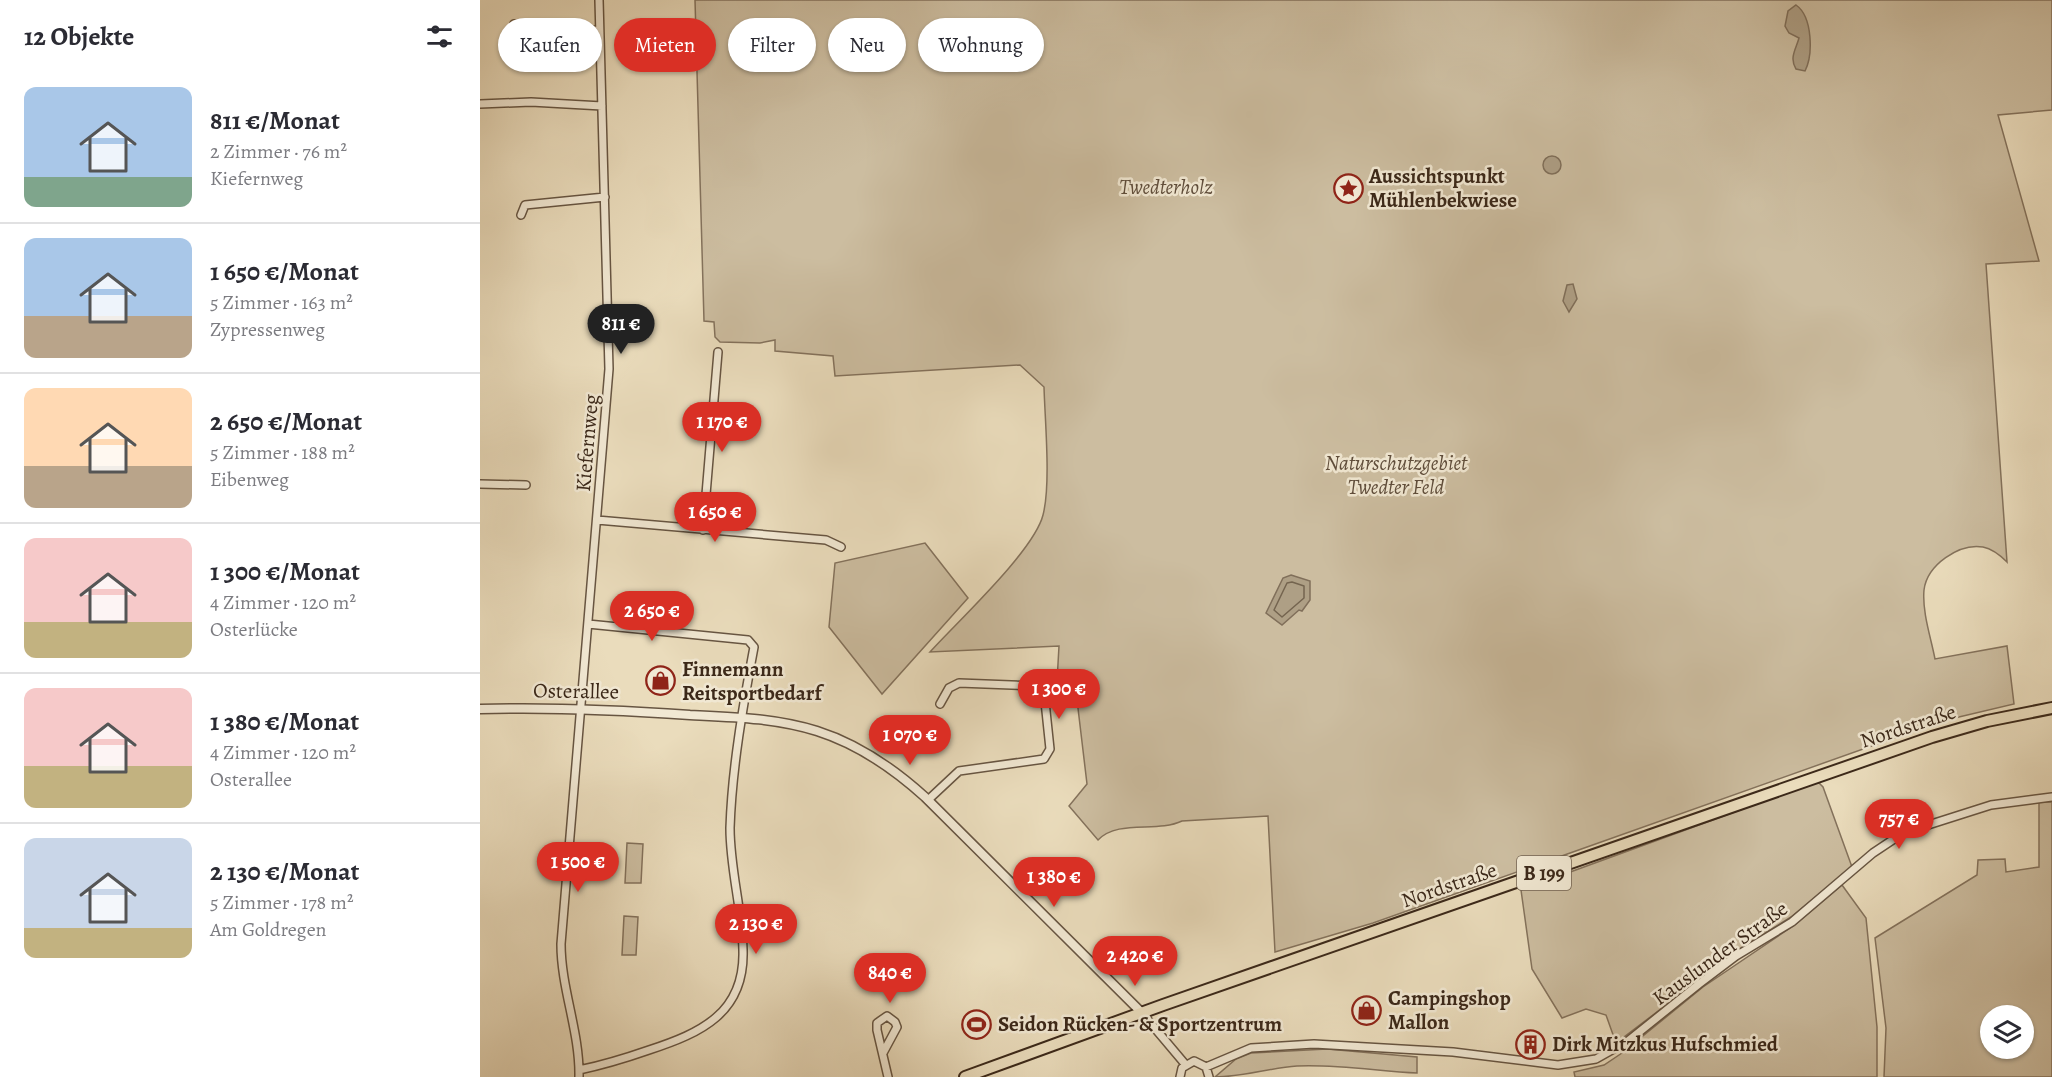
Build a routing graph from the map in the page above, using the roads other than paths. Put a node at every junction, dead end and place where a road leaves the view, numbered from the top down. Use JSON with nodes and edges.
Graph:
{"nodes":[{"id":1,"x":598,"y":0,"type":"edge"},
{"id":2,"x":599,"y":18,"type":"edge"},
{"id":3,"x":601,"y":72,"type":"edge"},
{"id":4,"x":480,"y":104,"type":"edge"},
{"id":5,"x":602,"y":106,"type":"junction"},
{"id":6,"x":605,"y":197,"type":"junction"},
{"id":7,"x":521,"y":215,"type":"dead end"},
{"id":8,"x":718,"y":352,"type":"dead end"},
{"id":9,"x":480,"y":484,"type":"edge"},
{"id":10,"x":526,"y":485,"type":"dead end"},
{"id":11,"x":597,"y":520,"type":"junction"},
{"id":12,"x":703,"y":530,"type":"junction"},
{"id":13,"x":841,"y":547,"type":"dead end"},
{"id":14,"x":588,"y":624,"type":"junction"},
{"id":15,"x":939,"y":704,"type":"dead end"},
{"id":16,"x":580,"y":707,"type":"junction"},
{"id":17,"x":2052,"y":708,"type":"edge"},
{"id":18,"x":480,"y":710,"type":"edge"},
{"id":19,"x":741,"y":718,"type":"junction"},
{"id":20,"x":2052,"y":797,"type":"edge"},
{"id":21,"x":928,"y":800,"type":"junction"},
{"id":22,"x":1142,"y":1013,"type":"junction"},
{"id":23,"x":883,"y":1053,"type":"junction"},
{"id":24,"x":1185,"y":1064,"type":"junction"},
{"id":25,"x":1206,"y":1067,"type":"junction"},
{"id":26,"x":579,"y":1073,"type":"edge"},
{"id":27,"x":888,"y":1077,"type":"edge"},
{"id":28,"x":964,"y":1077,"type":"edge"},
{"id":29,"x":1180,"y":1077,"type":"edge"},
{"id":30,"x":1209,"y":1077,"type":"edge"}],
"edges":[{"from":1,"to":2,"type":"street","name":"Kiefernweg"},
{"from":3,"to":5,"type":"street","name":"Kiefernweg"},
{"from":4,"to":5,"type":"street"},
{"from":5,"to":6,"type":"street","name":"Kiefernweg"},
{"from":6,"to":7,"type":"street"},
{"from":6,"to":11,"type":"street","name":"Kiefernweg"},
{"from":8,"to":12,"type":"street"},
{"from":9,"to":10,"type":"street"},
{"from":11,"to":12,"type":"street"},
{"from":11,"to":14,"type":"street","name":"Kiefernweg"},
{"from":12,"to":13,"type":"street"},
{"from":14,"to":16,"type":"street","name":"Kiefernweg"},
{"from":14,"to":19,"type":"street"},
{"from":15,"to":21,"type":"street"},
{"from":16,"to":18,"type":"street","name":"Osterallee"},
{"from":16,"to":19,"type":"street","name":"Osterallee"},
{"from":16,"to":26,"type":"street","name":"Kiefernweg"},
{"from":17,"to":22,"type":"main road","name":"Nordstraße","number":"B 199"},
{"from":19,"to":21,"type":"street","name":"Osterallee"},
{"from":19,"to":26,"type":"street"},
{"from":20,"to":25,"type":"street","name":"Kauslunder Straße"},
{"from":21,"to":22,"type":"street","name":"Osterallee"},
{"from":22,"to":24,"type":"street","name":"Osterallee"},
{"from":22,"to":28,"type":"main road","name":"Nordstraße","number":"B 199"},
{"from":23,"to":23,"type":"street"},
{"from":23,"to":27,"type":"street"},
{"from":24,"to":25,"type":"street"},
{"from":24,"to":29,"type":"street"},
{"from":25,"to":30,"type":"street"}]}
